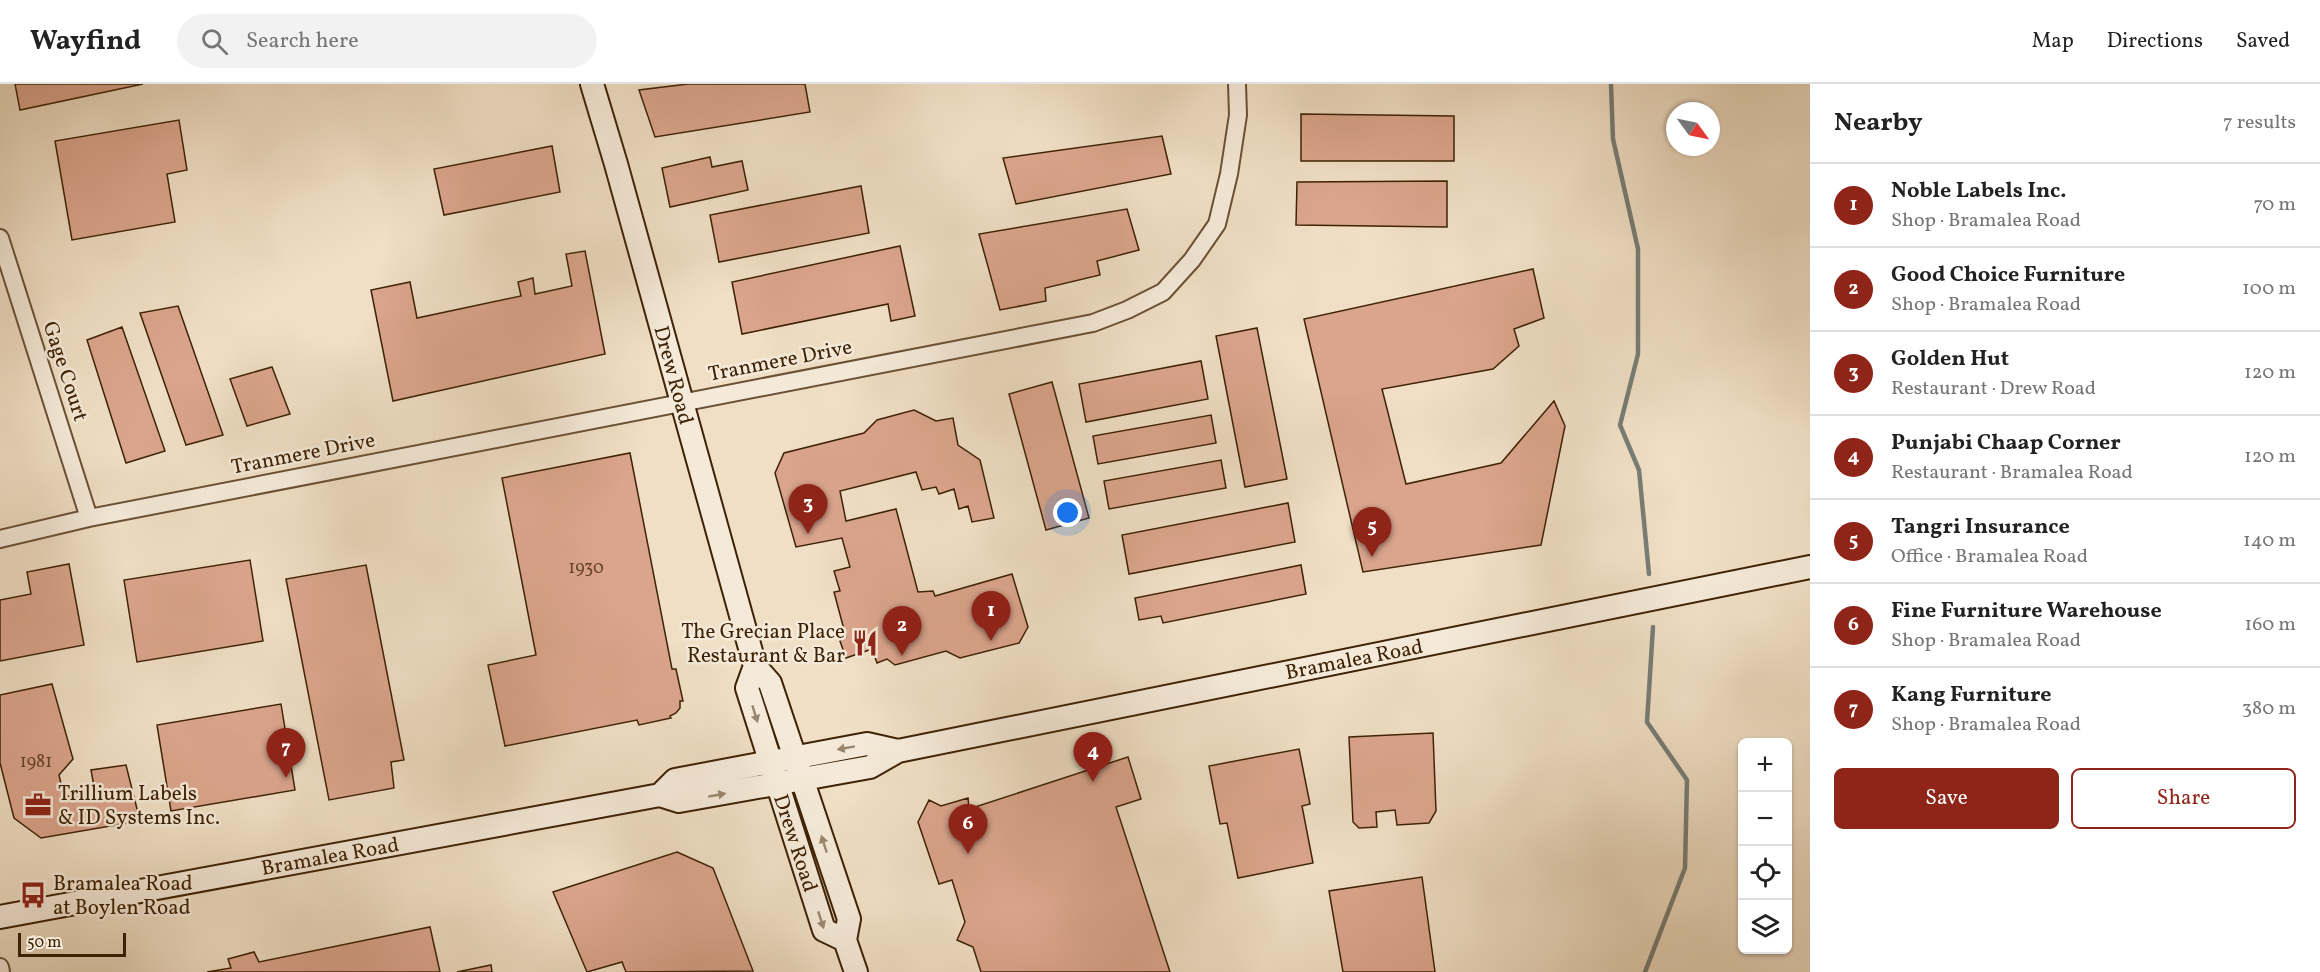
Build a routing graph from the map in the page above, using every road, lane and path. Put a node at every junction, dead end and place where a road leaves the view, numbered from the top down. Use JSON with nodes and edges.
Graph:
{"nodes":[{"id":1,"x":592,"y":84,"type":"edge"},
{"id":2,"x":1237,"y":84,"type":"edge"},
{"id":3,"x":0,"y":238,"type":"edge"},
{"id":4,"x":682,"y":402,"type":"junction"},
{"id":5,"x":89,"y":518,"type":"junction"},
{"id":6,"x":0,"y":539,"type":"edge"},
{"id":7,"x":1810,"y":567,"type":"edge"},
{"id":8,"x":755,"y":666,"type":"junction"},
{"id":9,"x":898,"y":751,"type":"junction"},
{"id":10,"x":795,"y":758,"type":"junction"},
{"id":11,"x":770,"y":762,"type":"junction"},
{"id":12,"x":802,"y":780,"type":"junction"},
{"id":13,"x":778,"y":784,"type":"junction"},
{"id":14,"x":660,"y":795,"type":"junction"},
{"id":15,"x":0,"y":917,"type":"edge"},
{"id":16,"x":845,"y":940,"type":"junction"},
{"id":17,"x":0,"y":967,"type":"edge"},
{"id":18,"x":1,"y":972,"type":"edge"},
{"id":19,"x":856,"y":972,"type":"edge"}],
"edges":[{"from":1,"to":4,"type":"main road","name":"Drew Road"},
{"from":2,"to":4,"type":"street","name":"Tranmere Drive"},
{"from":3,"to":5,"type":"street","name":"Gage Court"},
{"from":4,"to":5,"type":"street","name":"Tranmere Drive"},
{"from":4,"to":8,"type":"main road","name":"Drew Road"},
{"from":5,"to":6,"type":"street","name":"Tranmere Drive"},
{"from":7,"to":9,"type":"main road","name":"Bramalea Road"},
{"from":8,"to":10,"type":"main road","name":"Drew Road"},
{"from":8,"to":11,"type":"main road","name":"Drew Road","one_way":true},
{"from":9,"to":10,"type":"main road","name":"Bramalea Road","one_way":true},
{"from":9,"to":12,"type":"main road","name":"Bramalea Road"},
{"from":10,"to":11,"type":"main road","name":"Bramalea Road"},
{"from":10,"to":12,"type":"main road","name":"Drew Road"},
{"from":11,"to":13,"type":"main road","name":"Drew Road"},
{"from":11,"to":14,"type":"main road","name":"Bramalea Road"},
{"from":12,"to":13,"type":"main road","name":"Bramalea Road"},
{"from":16,"to":12,"type":"main road","name":"Drew Road","one_way":true},
{"from":14,"to":13,"type":"main road","name":"Bramalea Road","one_way":true},
{"from":13,"to":16,"type":"main road","name":"Drew Road","one_way":true},
{"from":14,"to":15,"type":"main road","name":"Bramalea Road"},
{"from":16,"to":19,"type":"main road","name":"Drew Road"},
{"from":17,"to":18,"type":"street"}]}
